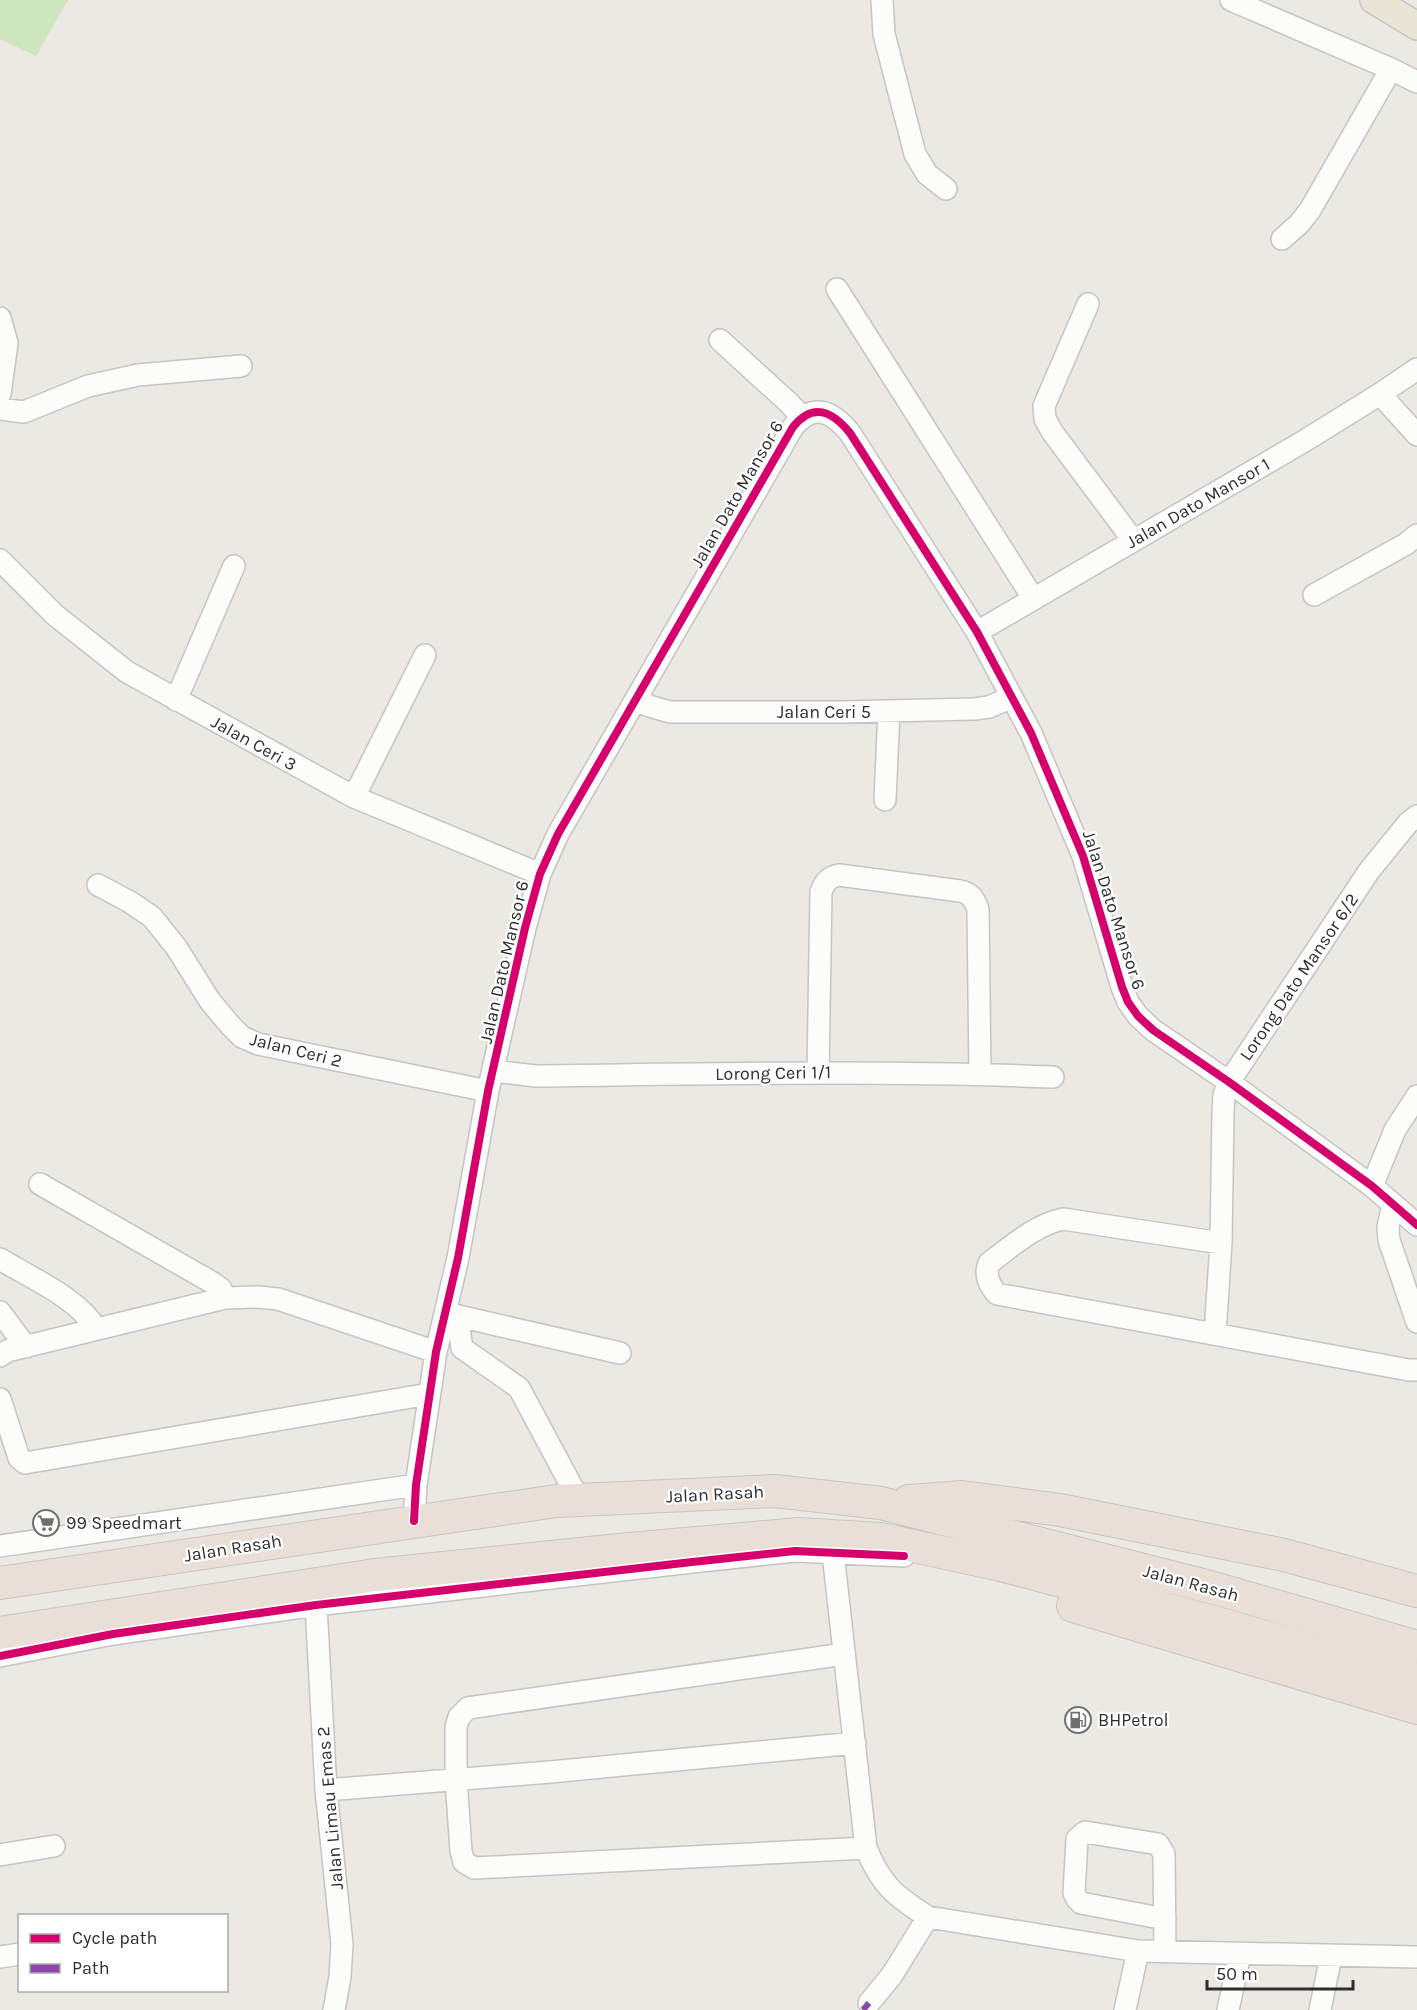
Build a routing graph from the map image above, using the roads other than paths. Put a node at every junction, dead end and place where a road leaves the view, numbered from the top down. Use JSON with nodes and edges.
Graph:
{"nodes":[{"id":1,"x":882,"y":0,"type":"edge"},
{"id":2,"x":1231,"y":0,"type":"edge"},
{"id":3,"x":1374,"y":0,"type":"edge"},
{"id":4,"x":1417,"y":26,"type":"edge"},
{"id":5,"x":1391,"y":69,"type":"junction"},
{"id":6,"x":1417,"y":82,"type":"edge"},
{"id":7,"x":946,"y":189,"type":"dead end"},
{"id":8,"x":1282,"y":239,"type":"dead end"},
{"id":9,"x":837,"y":289,"type":"dead end"},
{"id":10,"x":1088,"y":304,"type":"dead end"},
{"id":11,"x":0,"y":318,"type":"edge"},
{"id":12,"x":720,"y":340,"type":"dead end"},
{"id":13,"x":241,"y":366,"type":"dead end"},
{"id":14,"x":1417,"y":369,"type":"edge"},
{"id":15,"x":0,"y":394,"type":"edge"},
{"id":16,"x":1380,"y":394,"type":"junction"},
{"id":17,"x":0,"y":409,"type":"edge"},
{"id":18,"x":802,"y":417,"type":"junction"},
{"id":19,"x":1417,"y":435,"type":"edge"},
{"id":20,"x":1417,"y":535,"type":"edge"},
{"id":21,"x":1132,"y":540,"type":"junction"},
{"id":22,"x":0,"y":560,"type":"edge"},
{"id":23,"x":234,"y":566,"type":"dead end"},
{"id":24,"x":1314,"y":595,"type":"dead end"},
{"id":25,"x":1034,"y":598,"type":"junction"},
{"id":26,"x":976,"y":632,"type":"junction"},
{"id":27,"x":425,"y":655,"type":"dead end"},
{"id":28,"x":1012,"y":697,"type":"junction"},
{"id":29,"x":636,"y":699,"type":"junction"},
{"id":30,"x":176,"y":700,"type":"junction"},
{"id":31,"x":889,"y":711,"type":"junction"},
{"id":32,"x":354,"y":797,"type":"junction"},
{"id":33,"x":885,"y":800,"type":"dead end"},
{"id":34,"x":1417,"y":816,"type":"edge"},
{"id":35,"x":540,"y":874,"type":"junction"},
{"id":36,"x":98,"y":885,"type":"dead end"},
{"id":37,"x":818,"y":1072,"type":"junction"},
{"id":38,"x":980,"y":1074,"type":"junction"},
{"id":39,"x":1053,"y":1077,"type":"dead end"},
{"id":40,"x":490,"y":1081,"type":"junction"},
{"id":41,"x":1229,"y":1082,"type":"junction"},
{"id":42,"x":1417,"y":1096,"type":"edge"},
{"id":43,"x":40,"y":1184,"type":"dead end"},
{"id":44,"x":1372,"y":1186,"type":"junction"},
{"id":45,"x":1392,"y":1204,"type":"junction"},
{"id":46,"x":1417,"y":1225,"type":"edge"},
{"id":47,"x":1221,"y":1243,"type":"junction"},
{"id":48,"x":0,"y":1259,"type":"edge"},
{"id":49,"x":225,"y":1298,"type":"junction"},
{"id":50,"x":0,"y":1311,"type":"edge"},
{"id":51,"x":451,"y":1315,"type":"junction"},
{"id":52,"x":1417,"y":1323,"type":"edge"},
{"id":53,"x":96,"y":1329,"type":"junction"},
{"id":54,"x":1215,"y":1335,"type":"junction"},
{"id":55,"x":26,"y":1347,"type":"junction"},
{"id":56,"x":436,"y":1352,"type":"junction"},
{"id":57,"x":620,"y":1353,"type":"dead end"},
{"id":58,"x":0,"y":1356,"type":"edge"},
{"id":59,"x":1417,"y":1370,"type":"edge"},
{"id":60,"x":429,"y":1394,"type":"junction"},
{"id":61,"x":0,"y":1399,"type":"edge"},
{"id":62,"x":416,"y":1485,"type":"junction"},
{"id":63,"x":579,"y":1500,"type":"junction"},
{"id":64,"x":881,"y":1503,"type":"junction"},
{"id":65,"x":414,"y":1521,"type":"junction"},
{"id":66,"x":798,"y":1534,"type":"junction"},
{"id":67,"x":0,"y":1546,"type":"edge"},
{"id":68,"x":833,"y":1553,"type":"junction"},
{"id":69,"x":904,"y":1556,"type":"junction"},
{"id":70,"x":0,"y":1583,"type":"edge"},
{"id":71,"x":1417,"y":1591,"type":"edge"},
{"id":72,"x":316,"y":1605,"type":"junction"},
{"id":73,"x":0,"y":1633,"type":"edge"},
{"id":74,"x":1417,"y":1647,"type":"edge"},
{"id":75,"x":844,"y":1654,"type":"junction"},
{"id":76,"x":0,"y":1656,"type":"edge"},
{"id":77,"x":1417,"y":1680,"type":"edge"},
{"id":78,"x":1417,"y":1708,"type":"edge"},
{"id":79,"x":855,"y":1743,"type":"junction"},
{"id":80,"x":456,"y":1779,"type":"junction"},
{"id":81,"x":326,"y":1790,"type":"junction"},
{"id":82,"x":54,"y":1846,"type":"dead end"},
{"id":83,"x":866,"y":1848,"type":"junction"},
{"id":84,"x":0,"y":1855,"type":"edge"},
{"id":85,"x":928,"y":1917,"type":"junction"},
{"id":86,"x":1165,"y":1919,"type":"junction"},
{"id":87,"x":1138,"y":1951,"type":"junction"},
{"id":88,"x":1165,"y":1952,"type":"junction"},
{"id":89,"x":18,"y":1954,"type":"edge"},
{"id":90,"x":1239,"y":1954,"type":"junction"},
{"id":91,"x":1331,"y":1956,"type":"junction"},
{"id":92,"x":0,"y":1957,"type":"edge"},
{"id":93,"x":1417,"y":1958,"type":"edge"},
{"id":94,"x":869,"y":2003,"type":"dead end"},
{"id":95,"x":334,"y":2010,"type":"edge"},
{"id":96,"x":1125,"y":2010,"type":"edge"},
{"id":97,"x":1228,"y":2010,"type":"edge"},
{"id":98,"x":1320,"y":2010,"type":"edge"}],
"edges":[{"from":1,"to":7,"type":"street"},
{"from":2,"to":5,"type":"street"},
{"from":3,"to":4,"type":"main road"},
{"from":5,"to":6,"type":"street"},
{"from":5,"to":8,"type":"street"},
{"from":9,"to":25,"type":"street"},
{"from":10,"to":21,"type":"street"},
{"from":11,"to":15,"type":"street"},
{"from":12,"to":18,"type":"street"},
{"from":13,"to":17,"type":"street"},
{"from":14,"to":16,"type":"street","name":"Jalan Dato Mansor 1"},
{"from":16,"to":19,"type":"street"},
{"from":16,"to":21,"type":"street","name":"Jalan Dato Mansor 1"},
{"from":18,"to":26,"type":"street","name":"Jalan Dato Mansor 6"},
{"from":18,"to":29,"type":"street","name":"Jalan Dato Mansor 6"},
{"from":20,"to":24,"type":"street"},
{"from":21,"to":25,"type":"street","name":"Jalan Dato Mansor 1"},
{"from":22,"to":30,"type":"street","name":"Jalan Ceri 3"},
{"from":23,"to":30,"type":"street"},
{"from":25,"to":26,"type":"street","name":"Jalan Dato Mansor 1"},
{"from":26,"to":28,"type":"street","name":"Jalan Dato Mansor 6"},
{"from":27,"to":32,"type":"street"},
{"from":28,"to":31,"type":"street","name":"Jalan Ceri 5"},
{"from":28,"to":41,"type":"street","name":"Jalan Dato Mansor 6"},
{"from":29,"to":31,"type":"street","name":"Jalan Ceri 5"},
{"from":29,"to":35,"type":"street","name":"Jalan Dato Mansor 6"},
{"from":30,"to":32,"type":"street","name":"Jalan Ceri 3"},
{"from":31,"to":33,"type":"street"},
{"from":32,"to":35,"type":"street","name":"Jalan Ceri 3"},
{"from":34,"to":41,"type":"street","name":"Lorong Dato Mansor 6/2"},
{"from":35,"to":40,"type":"street","name":"Jalan Dato Mansor 6"},
{"from":36,"to":40,"type":"street","name":"Jalan Ceri 2"},
{"from":37,"to":38,"type":"street","name":"Lorong Ceri 1/1"},
{"from":37,"to":38,"type":"street"},
{"from":37,"to":40,"type":"street","name":"Lorong Ceri 1/1"},
{"from":38,"to":39,"type":"street","name":"Lorong Ceri 1/1"},
{"from":40,"to":51,"type":"street","name":"Jalan Dato Mansor 6"},
{"from":41,"to":44,"type":"street","name":"Jalan Dato Mansor 6"},
{"from":41,"to":47,"type":"street","name":"Lorong Dato Mansor 6/2"},
{"from":42,"to":44,"type":"street"},
{"from":43,"to":49,"type":"street"},
{"from":44,"to":45,"type":"street","name":"Jalan Dato Mansor 6"},
{"from":45,"to":46,"type":"street","name":"Jalan Dato Mansor 6"},
{"from":45,"to":52,"type":"street"},
{"from":47,"to":54,"type":"street","name":"Lorong Dato Mansor 6/2"},
{"from":47,"to":54,"type":"street"},
{"from":48,"to":53,"type":"street"},
{"from":49,"to":53,"type":"street"},
{"from":49,"to":56,"type":"street"},
{"from":50,"to":55,"type":"street"},
{"from":51,"to":56,"type":"street","name":"Jalan Dato Mansor 6"},
{"from":51,"to":57,"type":"street"},
{"from":51,"to":63,"type":"street"},
{"from":53,"to":55,"type":"street"},
{"from":54,"to":59,"type":"street"},
{"from":55,"to":58,"type":"street"},
{"from":56,"to":60,"type":"street","name":"Jalan Dato Mansor 6"},
{"from":60,"to":61,"type":"street"},
{"from":60,"to":62,"type":"street","name":"Jalan Dato Mansor 6"},
{"from":62,"to":65,"type":"street","name":"Jalan Dato Mansor 6"},
{"from":62,"to":67,"type":"street"},
{"from":63,"to":64,"type":"highway","name":"Jalan Rasah"},
{"from":63,"to":65,"type":"highway","name":"Jalan Rasah"},
{"from":64,"to":71,"type":"highway"},
{"from":64,"to":74,"type":"highway","name":"Jalan Rasah"},
{"from":65,"to":70,"type":"highway","name":"Jalan Rasah"},
{"from":66,"to":69,"type":"highway"},
{"from":66,"to":73,"type":"highway","name":"Jalan Rasah"},
{"from":66,"to":77,"type":"highway","name":"Jalan Rasah"},
{"from":68,"to":69,"type":"street"},
{"from":68,"to":72,"type":"street"},
{"from":68,"to":75,"type":"street"},
{"from":69,"to":78,"type":"highway"},
{"from":72,"to":76,"type":"street"},
{"from":72,"to":81,"type":"street","name":"Jalan Limau Emas 2"},
{"from":75,"to":79,"type":"street"},
{"from":75,"to":80,"type":"street"},
{"from":79,"to":80,"type":"street"},
{"from":79,"to":83,"type":"street"},
{"from":80,"to":81,"type":"street"},
{"from":80,"to":83,"type":"street"},
{"from":81,"to":95,"type":"street","name":"Jalan Limau Emas 2"},
{"from":82,"to":84,"type":"street"},
{"from":83,"to":85,"type":"street"},
{"from":85,"to":87,"type":"street"},
{"from":85,"to":94,"type":"street"},
{"from":86,"to":86,"type":"street"},
{"from":86,"to":88,"type":"street"},
{"from":87,"to":88,"type":"street"},
{"from":87,"to":96,"type":"street"},
{"from":88,"to":90,"type":"street"},
{"from":89,"to":92,"type":"street"},
{"from":90,"to":91,"type":"street"},
{"from":90,"to":97,"type":"street"},
{"from":91,"to":93,"type":"street"},
{"from":91,"to":98,"type":"street"}]}
